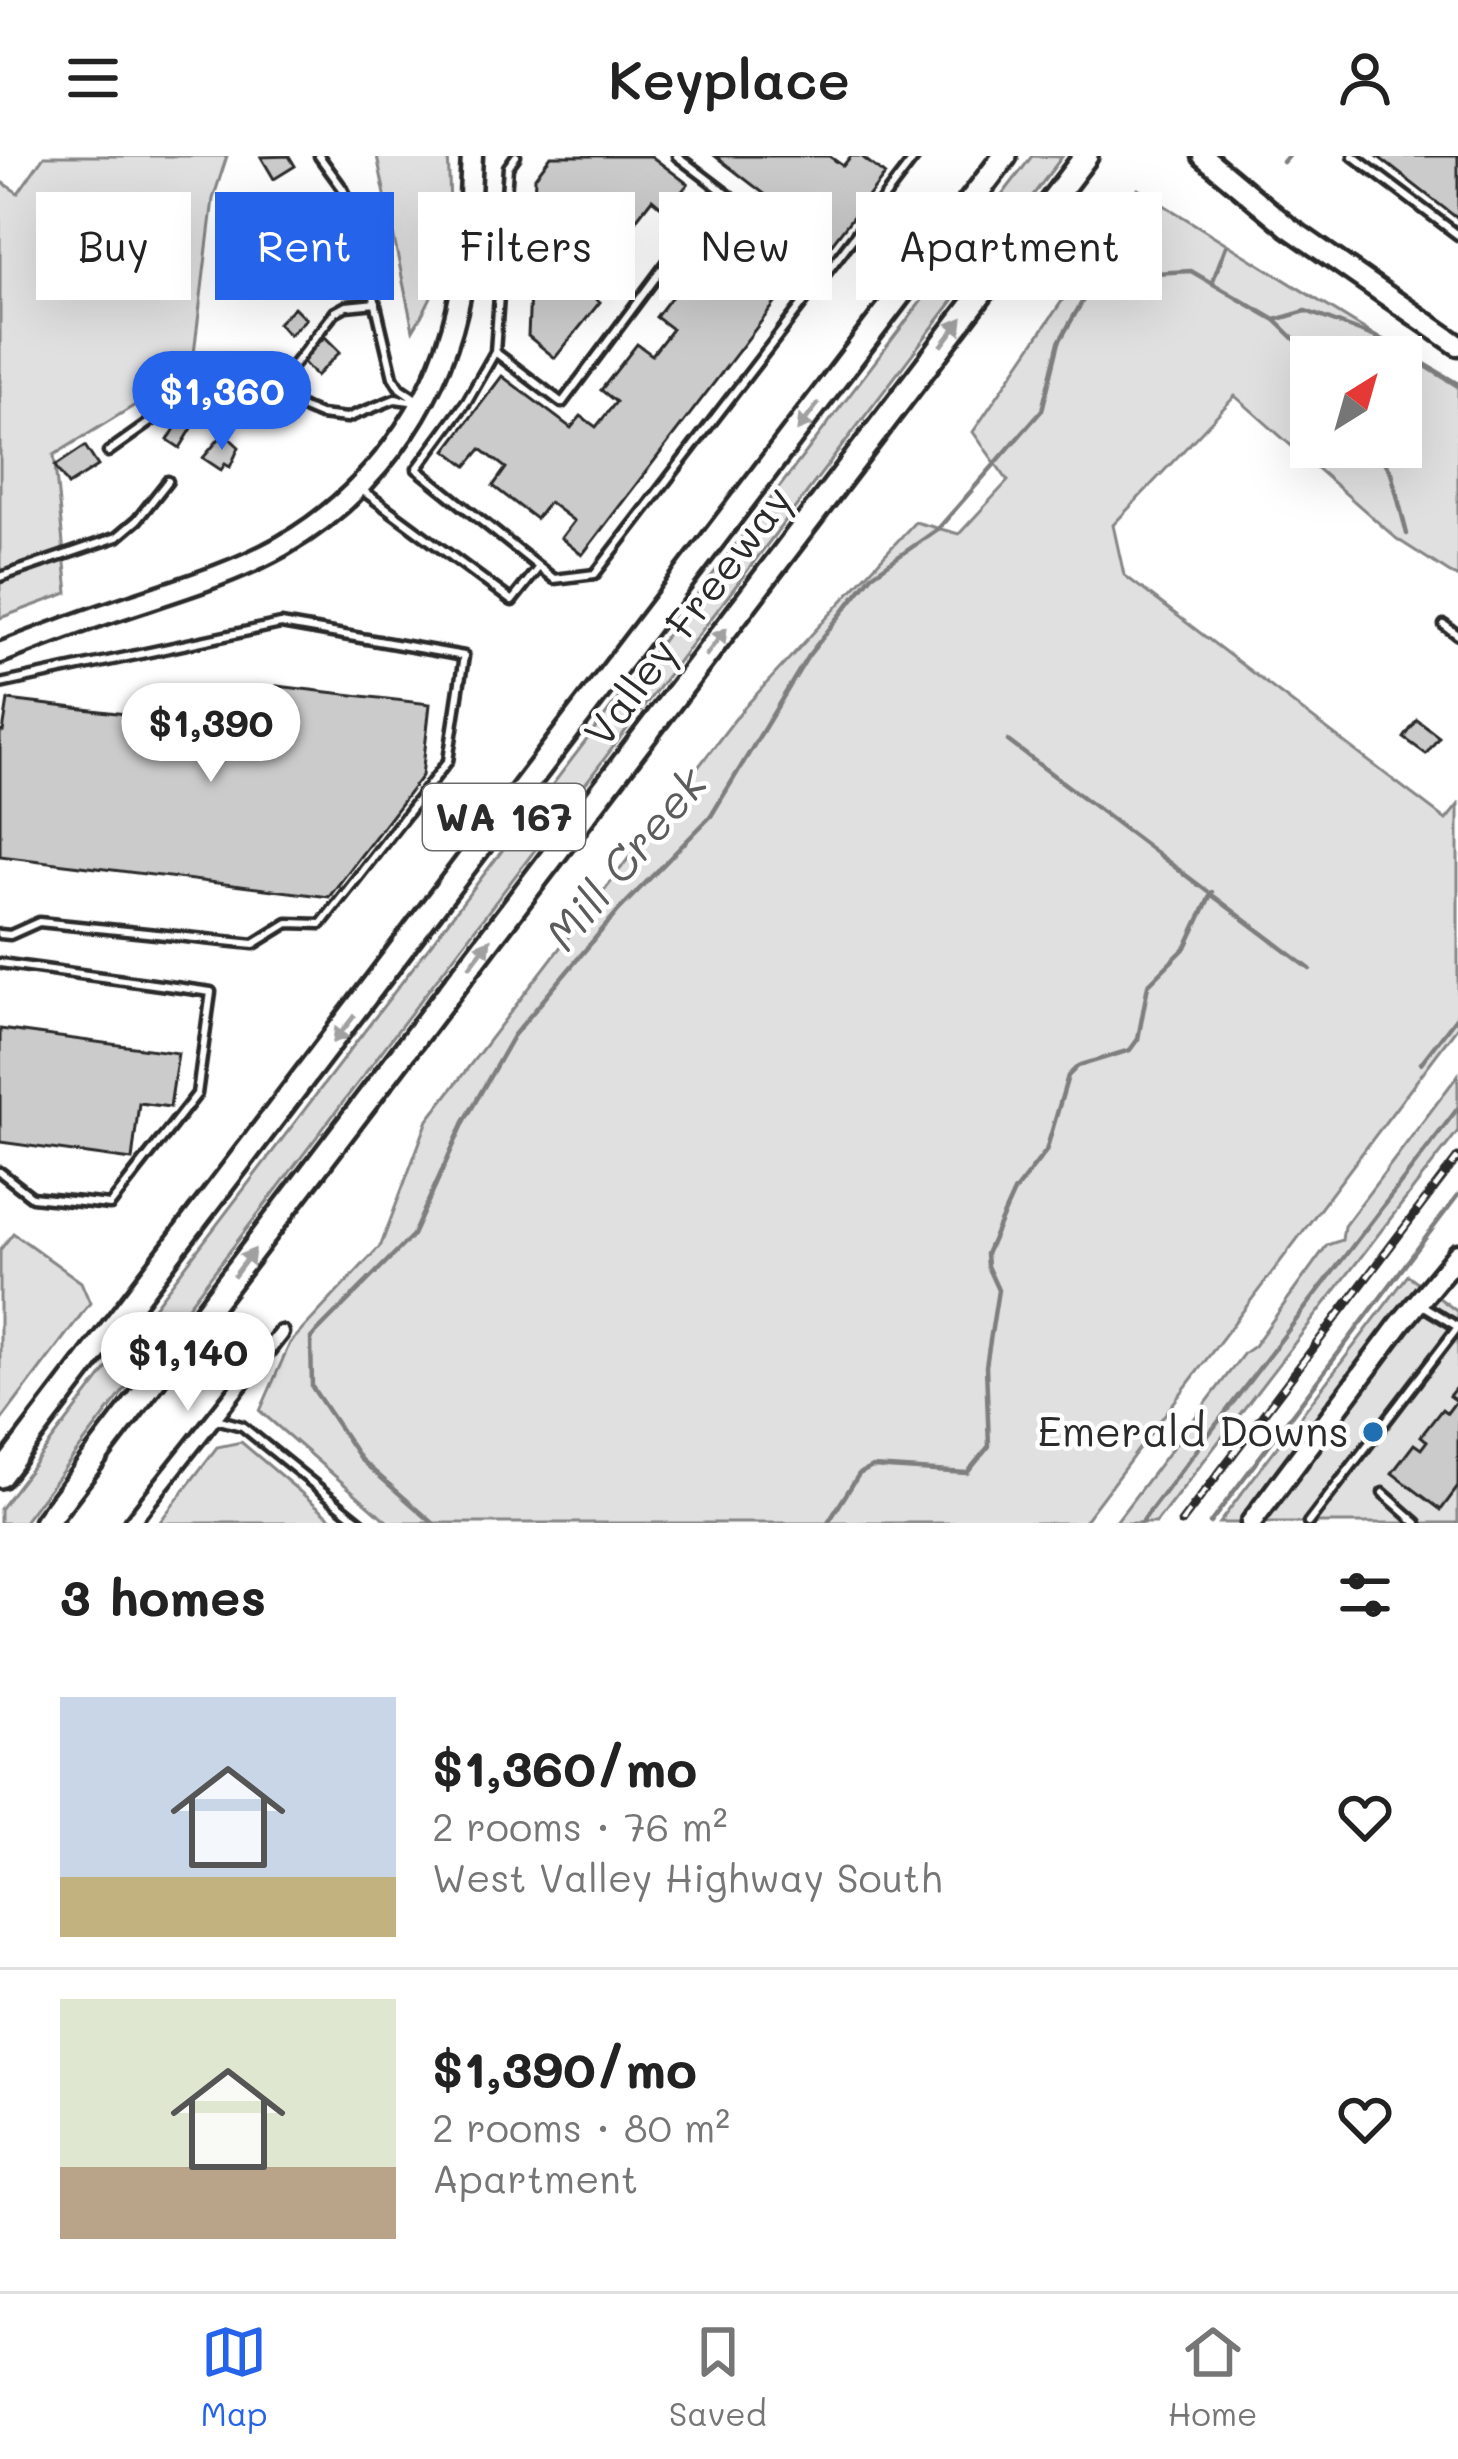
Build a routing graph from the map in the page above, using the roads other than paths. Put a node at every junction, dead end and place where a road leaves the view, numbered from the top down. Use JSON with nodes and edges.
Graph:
{"nodes":[{"id":1,"x":319,"y":156,"type":"edge"},
{"id":2,"x":472,"y":156,"type":"edge"},
{"id":3,"x":517,"y":156,"type":"edge"},
{"id":4,"x":677,"y":156,"type":"edge"},
{"id":5,"x":1005,"y":156,"type":"edge"},
{"id":6,"x":1086,"y":156,"type":"edge"},
{"id":7,"x":1203,"y":156,"type":"edge"},
{"id":8,"x":1353,"y":156,"type":"edge"},
{"id":9,"x":915,"y":157,"type":"edge"},
{"id":10,"x":721,"y":190,"type":"junction"},
{"id":11,"x":724,"y":192,"type":"edge"},
{"id":12,"x":1458,"y":235,"type":"edge"},
{"id":13,"x":832,"y":266,"type":"edge"},
{"id":14,"x":806,"y":300,"type":"edge"},
{"id":15,"x":377,"y":303,"type":"junction"},
{"id":16,"x":1458,"y":345,"type":"edge"},
{"id":17,"x":495,"y":352,"type":"junction"},
{"id":18,"x":272,"y":394,"type":"junction"},
{"id":19,"x":422,"y":403,"type":"junction"},
{"id":20,"x":108,"y":452,"type":"dead end"},
{"id":21,"x":168,"y":481,"type":"dead end"},
{"id":22,"x":358,"y":488,"type":"junction"},
{"id":23,"x":538,"y":567,"type":"junction"},
{"id":24,"x":0,"y":577,"type":"edge"},
{"id":25,"x":1444,"y":625,"type":"dead end"},
{"id":26,"x":1458,"y":635,"type":"edge"},
{"id":27,"x":0,"y":653,"type":"edge"},
{"id":28,"x":0,"y":684,"type":"edge"},
{"id":29,"x":0,"y":934,"type":"edge"},
{"id":30,"x":0,"y":963,"type":"edge"},
{"id":31,"x":0,"y":1172,"type":"edge"},
{"id":32,"x":1458,"y":1254,"type":"edge"},
{"id":33,"x":1417,"y":1303,"type":"junction"},
{"id":34,"x":1458,"y":1327,"type":"edge"},
{"id":35,"x":281,"y":1333,"type":"dead end"},
{"id":36,"x":216,"y":1419,"type":"junction"},
{"id":37,"x":0,"y":1476,"type":"edge"},
{"id":38,"x":1383,"y":1493,"type":"dead end"},
{"id":39,"x":45,"y":1523,"type":"edge"},
{"id":40,"x":131,"y":1523,"type":"edge"},
{"id":41,"x":362,"y":1523,"type":"edge"},
{"id":42,"x":1251,"y":1523,"type":"edge"},
{"id":43,"x":1307,"y":1523,"type":"edge"},
{"id":44,"x":1417,"y":1523,"type":"edge"}],
"edges":[{"from":1,"to":15,"type":"lane"},
{"from":2,"to":19,"type":"main road"},
{"from":3,"to":17,"type":"lane"},
{"from":4,"to":10,"type":"lane"},
{"from":5,"to":37,"type":"highway","name":"Valley Freeway","number":"WA 167","one_way":true},
{"from":39,"to":6,"type":"highway","name":"Valley Freeway","number":"WA 167","one_way":true},
{"from":7,"to":16,"type":"main road"},
{"from":8,"to":12,"type":"lane"},
{"from":9,"to":13,"type":"lane"},
{"from":10,"to":11,"type":"lane"},
{"from":10,"to":17,"type":"lane"},
{"from":14,"to":23,"type":"lane"},
{"from":15,"to":18,"type":"lane"},
{"from":15,"to":19,"type":"lane"},
{"from":17,"to":23,"type":"lane"},
{"from":18,"to":19,"type":"lane"},
{"from":18,"to":20,"type":"lane"},
{"from":19,"to":22,"type":"main road"},
{"from":21,"to":24,"type":"lane"},
{"from":22,"to":23,"type":"lane"},
{"from":22,"to":27,"type":"main road"},
{"from":25,"to":26,"type":"lane"},
{"from":28,"to":29,"type":"lane"},
{"from":30,"to":31,"type":"lane"},
{"from":32,"to":33,"type":"main road"},
{"from":33,"to":34,"type":"lane"},
{"from":33,"to":42,"type":"main road"},
{"from":34,"to":43,"type":"lane"},
{"from":35,"to":36,"type":"street"},
{"from":36,"to":40,"type":"street"},
{"from":36,"to":41,"type":"lane"},
{"from":38,"to":44,"type":"lane"}]}
